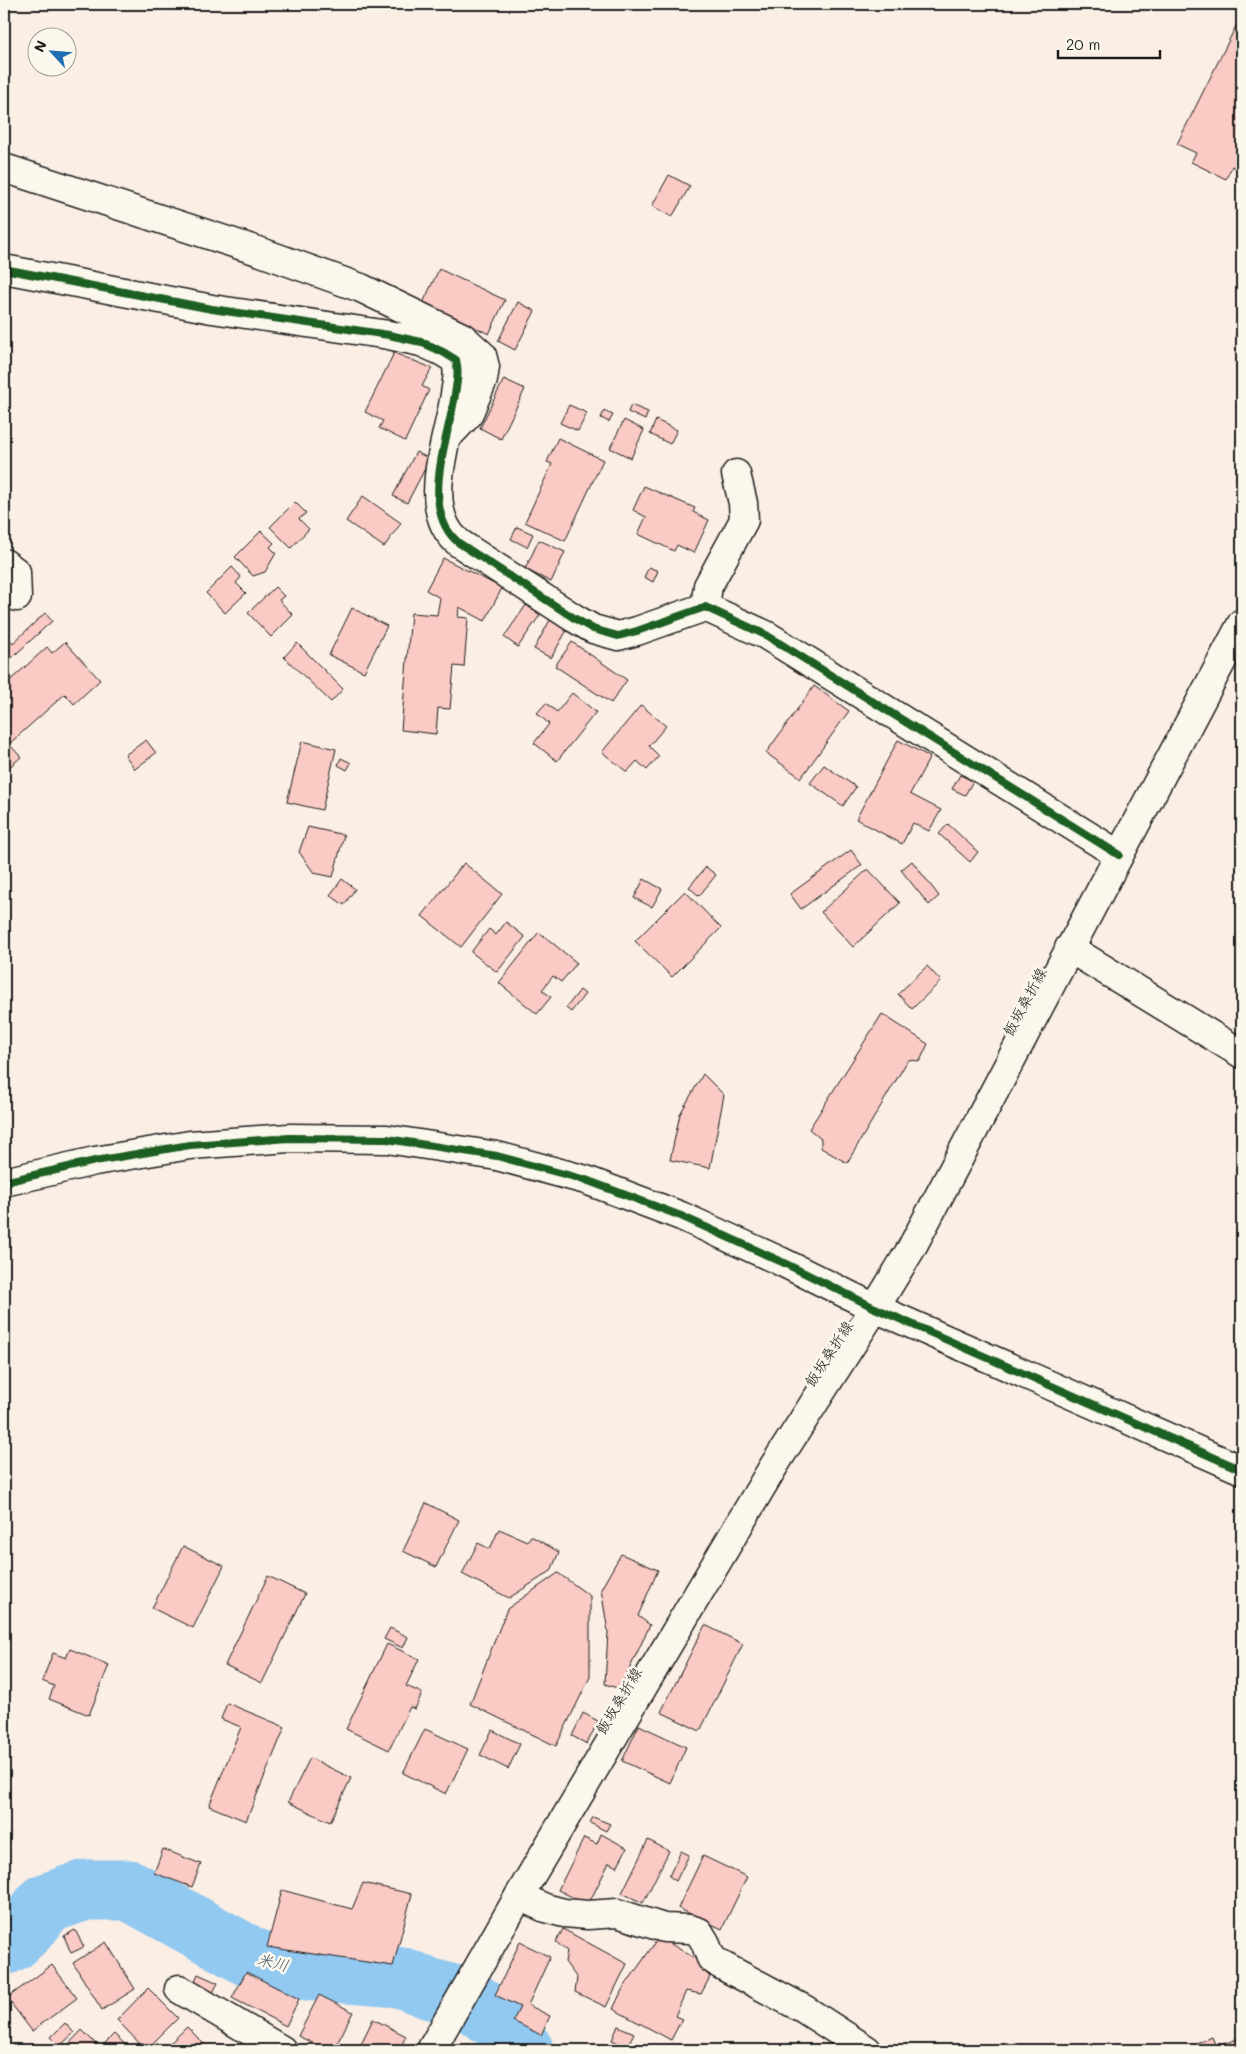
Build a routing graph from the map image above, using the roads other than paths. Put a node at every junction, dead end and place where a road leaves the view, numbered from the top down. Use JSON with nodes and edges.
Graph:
{"nodes":[{"id":1,"x":4,"y":168,"type":"edge"},
{"id":2,"x":4,"y":269,"type":"edge"},
{"id":3,"x":448,"y":436,"type":"junction"},
{"id":4,"x":736,"y":474,"type":"dead end"},
{"id":5,"x":4,"y":563,"type":"edge"},
{"id":6,"x":17,"y":597,"type":"dead end"},
{"id":7,"x":705,"y":607,"type":"junction"},
{"id":8,"x":1242,"y":623,"type":"edge"},
{"id":9,"x":1118,"y":855,"type":"junction"},
{"id":10,"x":1070,"y":948,"type":"junction"},
{"id":11,"x":1242,"y":1054,"type":"edge"},
{"id":12,"x":4,"y":1182,"type":"edge"},
{"id":13,"x":875,"y":1308,"type":"junction"},
{"id":14,"x":1242,"y":1470,"type":"edge"},
{"id":15,"x":519,"y":1896,"type":"junction"},
{"id":16,"x":179,"y":1989,"type":"dead end"},
{"id":17,"x":282,"y":2050,"type":"edge"},
{"id":18,"x":432,"y":2050,"type":"edge"},
{"id":19,"x":867,"y":2050,"type":"edge"}],
"edges":[{"from":1,"to":3,"type":"street"},
{"from":2,"to":3,"type":"street"},
{"from":3,"to":7,"type":"street"},
{"from":4,"to":7,"type":"street"},
{"from":5,"to":6,"type":"street"},
{"from":7,"to":9,"type":"street"},
{"from":8,"to":9,"type":"street","name":"飯坂桑折線"},
{"from":9,"to":10,"type":"street","name":"飯坂桑折線"},
{"from":10,"to":11,"type":"street"},
{"from":10,"to":13,"type":"street","name":"飯坂桑折線"},
{"from":12,"to":13,"type":"street"},
{"from":13,"to":14,"type":"street"},
{"from":13,"to":15,"type":"street","name":"飯坂桑折線"},
{"from":15,"to":18,"type":"street","name":"飯坂桑折線"},
{"from":15,"to":19,"type":"street"},
{"from":16,"to":17,"type":"street"}]}
